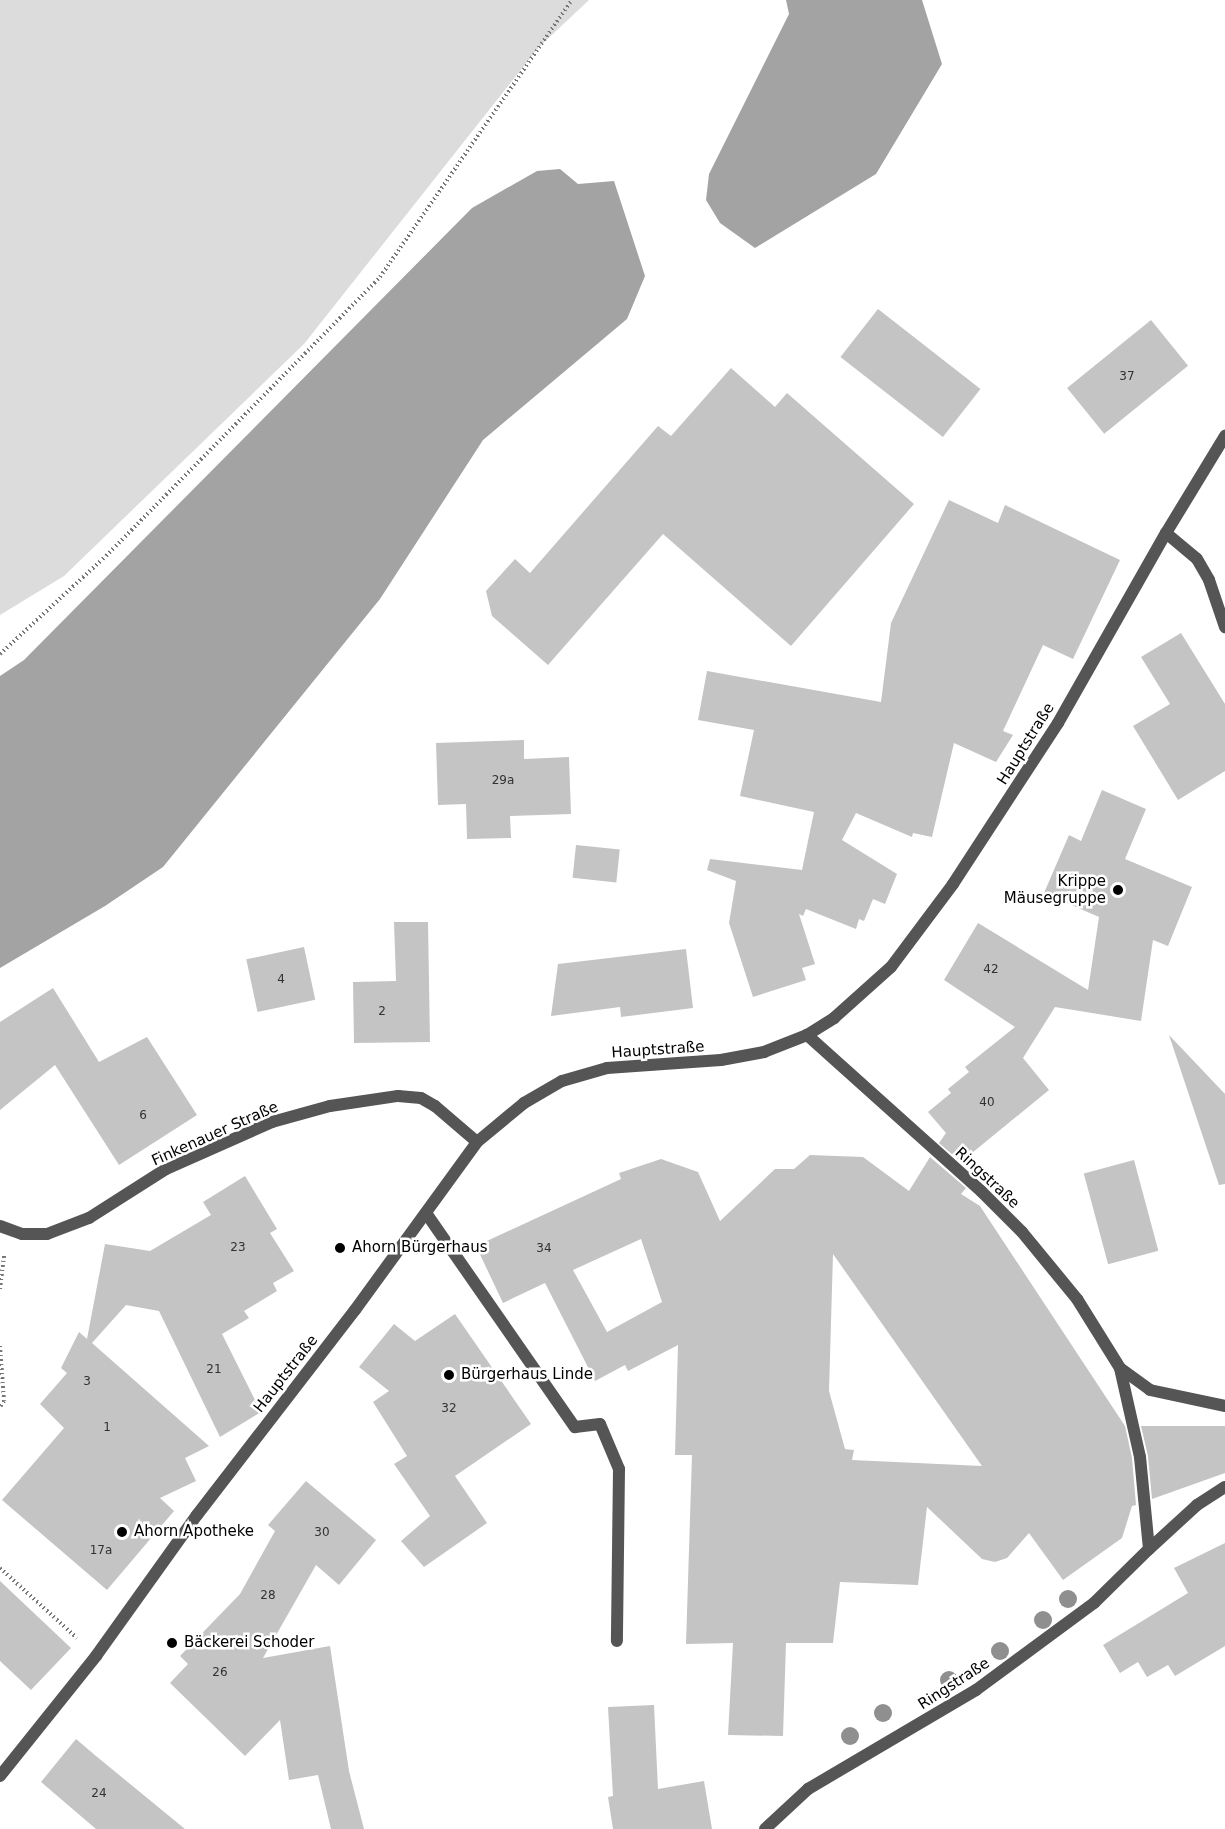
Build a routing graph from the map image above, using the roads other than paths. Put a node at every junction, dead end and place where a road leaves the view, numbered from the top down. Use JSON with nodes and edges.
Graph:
{"nodes":[{"id":1,"x":1225,"y":436,"type":"edge"},
{"id":2,"x":1166,"y":533,"type":"junction"},
{"id":3,"x":1225,"y":627,"type":"edge"},
{"id":4,"x":807,"y":1035,"type":"junction"},
{"id":5,"x":477,"y":1142,"type":"junction"},
{"id":6,"x":426,"y":1213,"type":"junction"},
{"id":7,"x":0,"y":1226,"type":"edge"},
{"id":8,"x":1120,"y":1368,"type":"junction"},
{"id":9,"x":1225,"y":1406,"type":"edge"},
{"id":10,"x":1225,"y":1487,"type":"edge"},
{"id":11,"x":1149,"y":1549,"type":"junction"},
{"id":12,"x":617,"y":1641,"type":"dead end"},
{"id":13,"x":0,"y":1776,"type":"edge"},
{"id":14,"x":765,"y":1829,"type":"edge"}],
"edges":[{"from":1,"to":2,"type":"street","name":"Hauptstraße"},
{"from":2,"to":3,"type":"street"},
{"from":2,"to":4,"type":"street","name":"Hauptstraße"},
{"from":4,"to":5,"type":"street","name":"Hauptstraße"},
{"from":4,"to":8,"type":"street","name":"Ringstraße"},
{"from":5,"to":6,"type":"street","name":"Hauptstraße"},
{"from":5,"to":7,"type":"street","name":"Finkenauer Straße"},
{"from":6,"to":12,"type":"street"},
{"from":6,"to":13,"type":"street","name":"Hauptstraße"},
{"from":8,"to":9,"type":"street","name":"Ringstraße"},
{"from":8,"to":11,"type":"street","name":"Ringstraße"},
{"from":10,"to":11,"type":"street","name":"Ringstraße"},
{"from":11,"to":14,"type":"street","name":"Ringstraße"}]}
